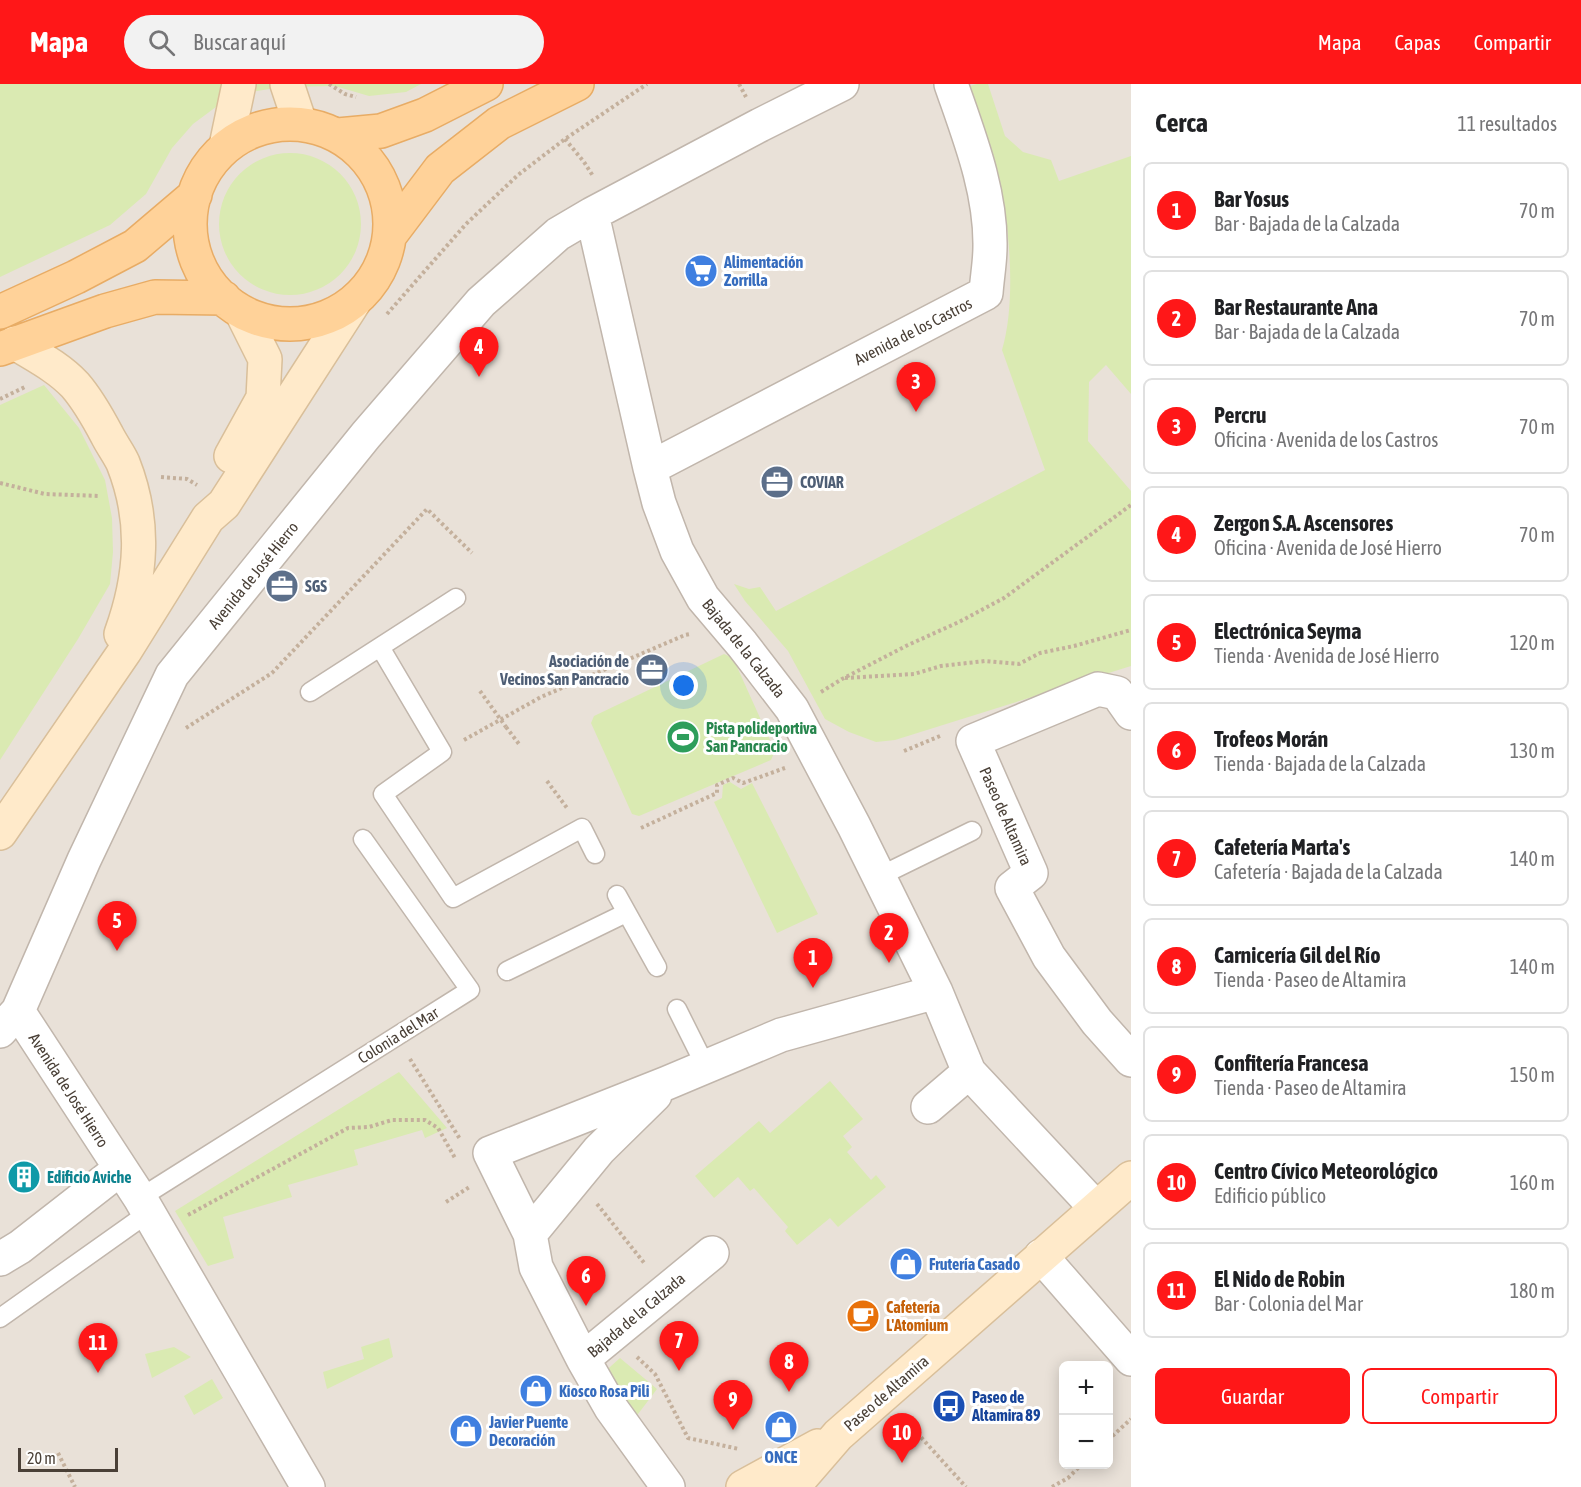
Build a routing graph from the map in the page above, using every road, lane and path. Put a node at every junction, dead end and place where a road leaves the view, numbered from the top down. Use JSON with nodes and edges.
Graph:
{"nodes":[{"id":1,"x":239,"y":84,"type":"edge"},
{"id":2,"x":287,"y":84,"type":"edge"},
{"id":3,"x":486,"y":84,"type":"edge"},
{"id":4,"x":576,"y":84,"type":"edge"},
{"id":5,"x":647,"y":84,"type":"edge"},
{"id":6,"x":842,"y":84,"type":"edge"},
{"id":7,"x":951,"y":84,"type":"edge"},
{"id":8,"x":300,"y":123,"type":"junction"},
{"id":9,"x":338,"y":135,"type":"junction"},
{"id":10,"x":226,"y":146,"type":"junction"},
{"id":11,"x":585,"y":162,"type":"dead end"},
{"id":12,"x":195,"y":195,"type":"junction"},
{"id":13,"x":592,"y":214,"type":"junction"},
{"id":14,"x":391,"y":234,"type":"junction"},
{"id":15,"x":354,"y":302,"type":"junction"},
{"id":16,"x":233,"y":306,"type":"junction"},
{"id":17,"x":0,"y":312,"type":"edge"},
{"id":18,"x":7,"y":346,"type":"edge"},
{"id":19,"x":650,"y":468,"type":"junction"},
{"id":20,"x":1131,"y":505,"type":"edge"},
{"id":21,"x":208,"y":518,"type":"junction"},
{"id":22,"x":472,"y":553,"type":"dead end"},
{"id":23,"x":456,"y":598,"type":"dead end"},
{"id":24,"x":1131,"y":630,"type":"edge"},
{"id":25,"x":733,"y":633,"type":"junction"},
{"id":26,"x":380,"y":647,"type":"junction"},
{"id":27,"x":106,"y":676,"type":"junction"},
{"id":28,"x":842,"y":679,"type":"junction"},
{"id":29,"x":480,"y":691,"type":"dead end"},
{"id":30,"x":310,"y":692,"type":"dead end"},
{"id":31,"x":792,"y":709,"type":"junction"},
{"id":32,"x":1131,"y":713,"type":"edge"},
{"id":33,"x":183,"y":730,"type":"dead end"},
{"id":34,"x":926,"y":742,"type":"dead end"},
{"id":35,"x":519,"y":744,"type":"dead end"},
{"id":36,"x":904,"y":751,"type":"dead end"},
{"id":37,"x":442,"y":752,"type":"junction"},
{"id":38,"x":816,"y":756,"type":"junction"},
{"id":39,"x":547,"y":781,"type":"dead end"},
{"id":40,"x":582,"y":828,"type":"junction"},
{"id":41,"x":641,"y":828,"type":"dead end"},
{"id":42,"x":972,"y":831,"type":"dead end"},
{"id":43,"x":0,"y":833,"type":"edge"},
{"id":44,"x":363,"y":839,"type":"dead end"},
{"id":45,"x":596,"y":854,"type":"dead end"},
{"id":46,"x":878,"y":877,"type":"junction"},
{"id":47,"x":616,"y":895,"type":"dead end"},
{"id":48,"x":626,"y":913,"type":"junction"},
{"id":49,"x":657,"y":968,"type":"dead end"},
{"id":50,"x":507,"y":971,"type":"dead end"},
{"id":51,"x":936,"y":992,"type":"junction"},
{"id":52,"x":677,"y":1009,"type":"dead end"},
{"id":53,"x":9,"y":1021,"type":"edge"},
{"id":54,"x":1131,"y":1060,"type":"edge"},
{"id":55,"x":412,"y":1063,"type":"dead end"},
{"id":56,"x":706,"y":1067,"type":"junction"},
{"id":57,"x":969,"y":1072,"type":"junction"},
{"id":58,"x":667,"y":1083,"type":"junction"},
{"id":59,"x":928,"y":1107,"type":"dead end"},
{"id":60,"x":584,"y":1117,"type":"junction"},
{"id":61,"x":599,"y":1150,"type":"junction"},
{"id":62,"x":490,"y":1153,"type":"junction"},
{"id":63,"x":460,"y":1167,"type":"dead end"},
{"id":64,"x":120,"y":1169,"type":"junction"},
{"id":65,"x":466,"y":1176,"type":"dead end"},
{"id":66,"x":576,"y":1178,"type":"junction"},
{"id":67,"x":1131,"y":1178,"type":"edge"},
{"id":68,"x":471,"y":1186,"type":"junction"},
{"id":69,"x":477,"y":1196,"type":"dead end"},
{"id":70,"x":446,"y":1202,"type":"dead end"},
{"id":71,"x":1096,"y":1208,"type":"junction"},
{"id":72,"x":149,"y":1214,"type":"junction"},
{"id":73,"x":531,"y":1234,"type":"junction"},
{"id":74,"x":712,"y":1253,"type":"dead end"},
{"id":75,"x":1041,"y":1256,"type":"junction"},
{"id":76,"x":0,"y":1259,"type":"edge"},
{"id":77,"x":666,"y":1290,"type":"junction"},
{"id":78,"x":0,"y":1318,"type":"edge"},
{"id":79,"x":614,"y":1333,"type":"junction"},
{"id":80,"x":583,"y":1359,"type":"junction"},
{"id":81,"x":1131,"y":1359,"type":"edge"},
{"id":82,"x":1131,"y":1419,"type":"edge"},
{"id":83,"x":909,"y":1424,"type":"dead end"},
{"id":84,"x":838,"y":1435,"type":"junction"},
{"id":85,"x":1113,"y":1435,"type":"edge"},
{"id":86,"x":740,"y":1450,"type":"dead end"},
{"id":87,"x":58,"y":1453,"type":"dead end"},
{"id":88,"x":1077,"y":1469,"type":"edge"},
{"id":89,"x":75,"y":1487,"type":"edge"},
{"id":90,"x":308,"y":1487,"type":"edge"},
{"id":91,"x":668,"y":1487,"type":"edge"},
{"id":92,"x":743,"y":1487,"type":"edge"},
{"id":93,"x":793,"y":1487,"type":"edge"},
{"id":94,"x":966,"y":1487,"type":"edge"},
{"id":95,"x":1052,"y":1487,"type":"edge"}],
"edges":[{"from":1,"to":10,"type":"main road"},
{"from":2,"to":8,"type":"main road"},
{"from":3,"to":9,"type":"main road"},
{"from":4,"to":14,"type":"main road"},
{"from":5,"to":11,"type":"path"},
{"from":6,"to":13,"type":"street"},
{"from":7,"to":19,"type":"street","name":"Avenida de los Castros"},
{"from":8,"to":9,"type":"main road"},
{"from":8,"to":10,"type":"main road"},
{"from":9,"to":14,"type":"main road"},
{"from":10,"to":12,"type":"main road"},
{"from":12,"to":16,"type":"main road"},
{"from":12,"to":17,"type":"main road"},
{"from":13,"to":19,"type":"street","name":"Bajada de la Calzada"},
{"from":13,"to":53,"type":"street","name":"Avenida de José Hierro"},
{"from":14,"to":15,"type":"main road"},
{"from":15,"to":16,"type":"main road"},
{"from":15,"to":21,"type":"main road"},
{"from":16,"to":18,"type":"main road"},
{"from":16,"to":21,"type":"main road"},
{"from":18,"to":27,"type":"main road"},
{"from":19,"to":25,"type":"street","name":"Bajada de la Calzada"},
{"from":20,"to":28,"type":"path"},
{"from":21,"to":27,"type":"main road"},
{"from":22,"to":33,"type":"path"},
{"from":23,"to":26,"type":"lane"},
{"from":24,"to":28,"type":"path"},
{"from":25,"to":31,"type":"street","name":"Bajada de la Calzada"},
{"from":25,"to":37,"type":"path"},
{"from":26,"to":30,"type":"lane"},
{"from":26,"to":37,"type":"lane"},
{"from":27,"to":43,"type":"main road"},
{"from":28,"to":31,"type":"path"},
{"from":29,"to":35,"type":"path","bridge":true},
{"from":31,"to":38,"type":"street","name":"Bajada de la Calzada"},
{"from":32,"to":54,"type":"street","name":"Paseo de Altamira"},
{"from":34,"to":36,"type":"path"},
{"from":37,"to":40,"type":"lane"},
{"from":38,"to":41,"type":"path"},
{"from":38,"to":46,"type":"street","name":"Bajada de la Calzada"},
{"from":39,"to":40,"type":"path"},
{"from":40,"to":45,"type":"lane"},
{"from":42,"to":46,"type":"lane"},
{"from":44,"to":72,"type":"lane","name":"Colonia del Mar"},
{"from":46,"to":51,"type":"street","name":"Bajada de la Calzada"},
{"from":47,"to":48,"type":"lane"},
{"from":48,"to":49,"type":"lane"},
{"from":48,"to":50,"type":"lane"},
{"from":51,"to":56,"type":"street"},
{"from":51,"to":57,"type":"street","name":"Bajada de la Calzada"},
{"from":52,"to":56,"type":"lane"},
{"from":53,"to":64,"type":"street","name":"Avenida de José Hierro"},
{"from":55,"to":62,"type":"path"},
{"from":56,"to":58,"type":"street"},
{"from":57,"to":59,"type":"street"},
{"from":57,"to":71,"type":"street","name":"Bajada de la Calzada"},
{"from":58,"to":60,"type":"street"},
{"from":58,"to":61,"type":"street"},
{"from":60,"to":61,"type":"street"},
{"from":60,"to":62,"type":"street"},
{"from":61,"to":66,"type":"street"},
{"from":62,"to":73,"type":"street","name":"Bajada de la Calzada"},
{"from":63,"to":72,"type":"path"},
{"from":64,"to":72,"type":"street","name":"Avenida de José Hierro"},
{"from":64,"to":76,"type":"street"},
{"from":65,"to":68,"type":"path"},
{"from":66,"to":73,"type":"street"},
{"from":66,"to":77,"type":"path"},
{"from":67,"to":71,"type":"main road","name":"Paseo de Altamira"},
{"from":68,"to":69,"type":"path"},
{"from":68,"to":70,"type":"path"},
{"from":71,"to":75,"type":"main road","name":"Paseo de Altamira"},
{"from":72,"to":78,"type":"lane"},
{"from":72,"to":90,"type":"street"},
{"from":73,"to":80,"type":"street","name":"Bajada de la Calzada"},
{"from":74,"to":77,"type":"street","name":"Bajada de la Calzada"},
{"from":75,"to":81,"type":"street"},
{"from":75,"to":84,"type":"main road","name":"Paseo de Altamira"},
{"from":77,"to":79,"type":"street","name":"Bajada de la Calzada"},
{"from":79,"to":80,"type":"street","name":"Bajada de la Calzada"},
{"from":79,"to":86,"type":"path"},
{"from":80,"to":91,"type":"street"},
{"from":82,"to":85,"type":"path"},
{"from":83,"to":94,"type":"path"},
{"from":84,"to":92,"type":"main road","name":"Paseo de Altamira"},
{"from":84,"to":93,"type":"main road","name":"Paseo de Altamira"},
{"from":87,"to":89,"type":"path"},
{"from":88,"to":95,"type":"path"}]}
